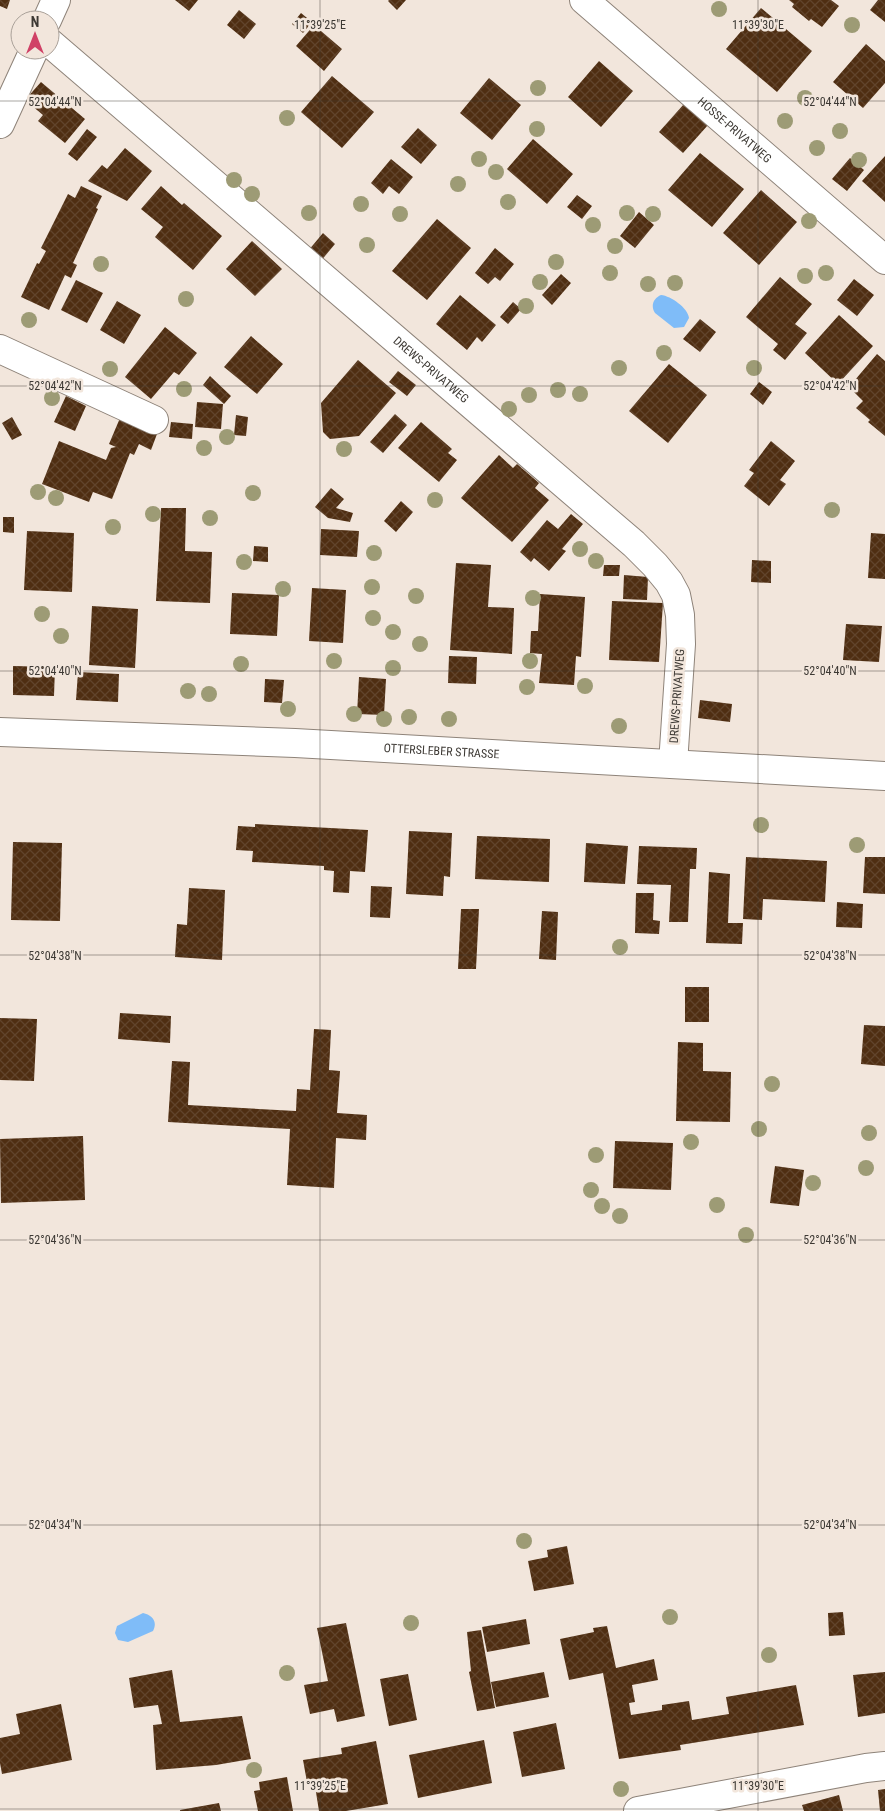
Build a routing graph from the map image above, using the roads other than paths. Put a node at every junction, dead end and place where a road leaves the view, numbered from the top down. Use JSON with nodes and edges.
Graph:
{"nodes":[{"id":1,"x":584,"y":0,"type":"edge"},
{"id":2,"x":60,"y":52,"type":"edge"},
{"id":3,"x":29,"y":60,"type":"edge"},
{"id":4,"x":0,"y":124,"type":"edge"},
{"id":5,"x":885,"y":260,"type":"edge"},
{"id":6,"x":0,"y":349,"type":"edge"},
{"id":7,"x":154,"y":420,"type":"dead end"},
{"id":8,"x":0,"y":732,"type":"edge"},
{"id":9,"x":673,"y":764,"type":"junction"},
{"id":10,"x":885,"y":776,"type":"edge"},
{"id":11,"x":885,"y":1766,"type":"edge"},
{"id":12,"x":638,"y":1811,"type":"edge"}],
"edges":[{"from":1,"to":5,"type":"street","name":"HOSSE-PRIVATWEG"},
{"from":2,"to":9,"type":"street","name":"DREWS-PRIVATWEG"},
{"from":3,"to":4,"type":"street"},
{"from":6,"to":7,"type":"street"},
{"from":8,"to":9,"type":"street","name":"OTTERSLEBER STRASSE"},
{"from":9,"to":10,"type":"street","name":"OTTERSLEBER STRASSE"},
{"from":11,"to":12,"type":"street"}]}
